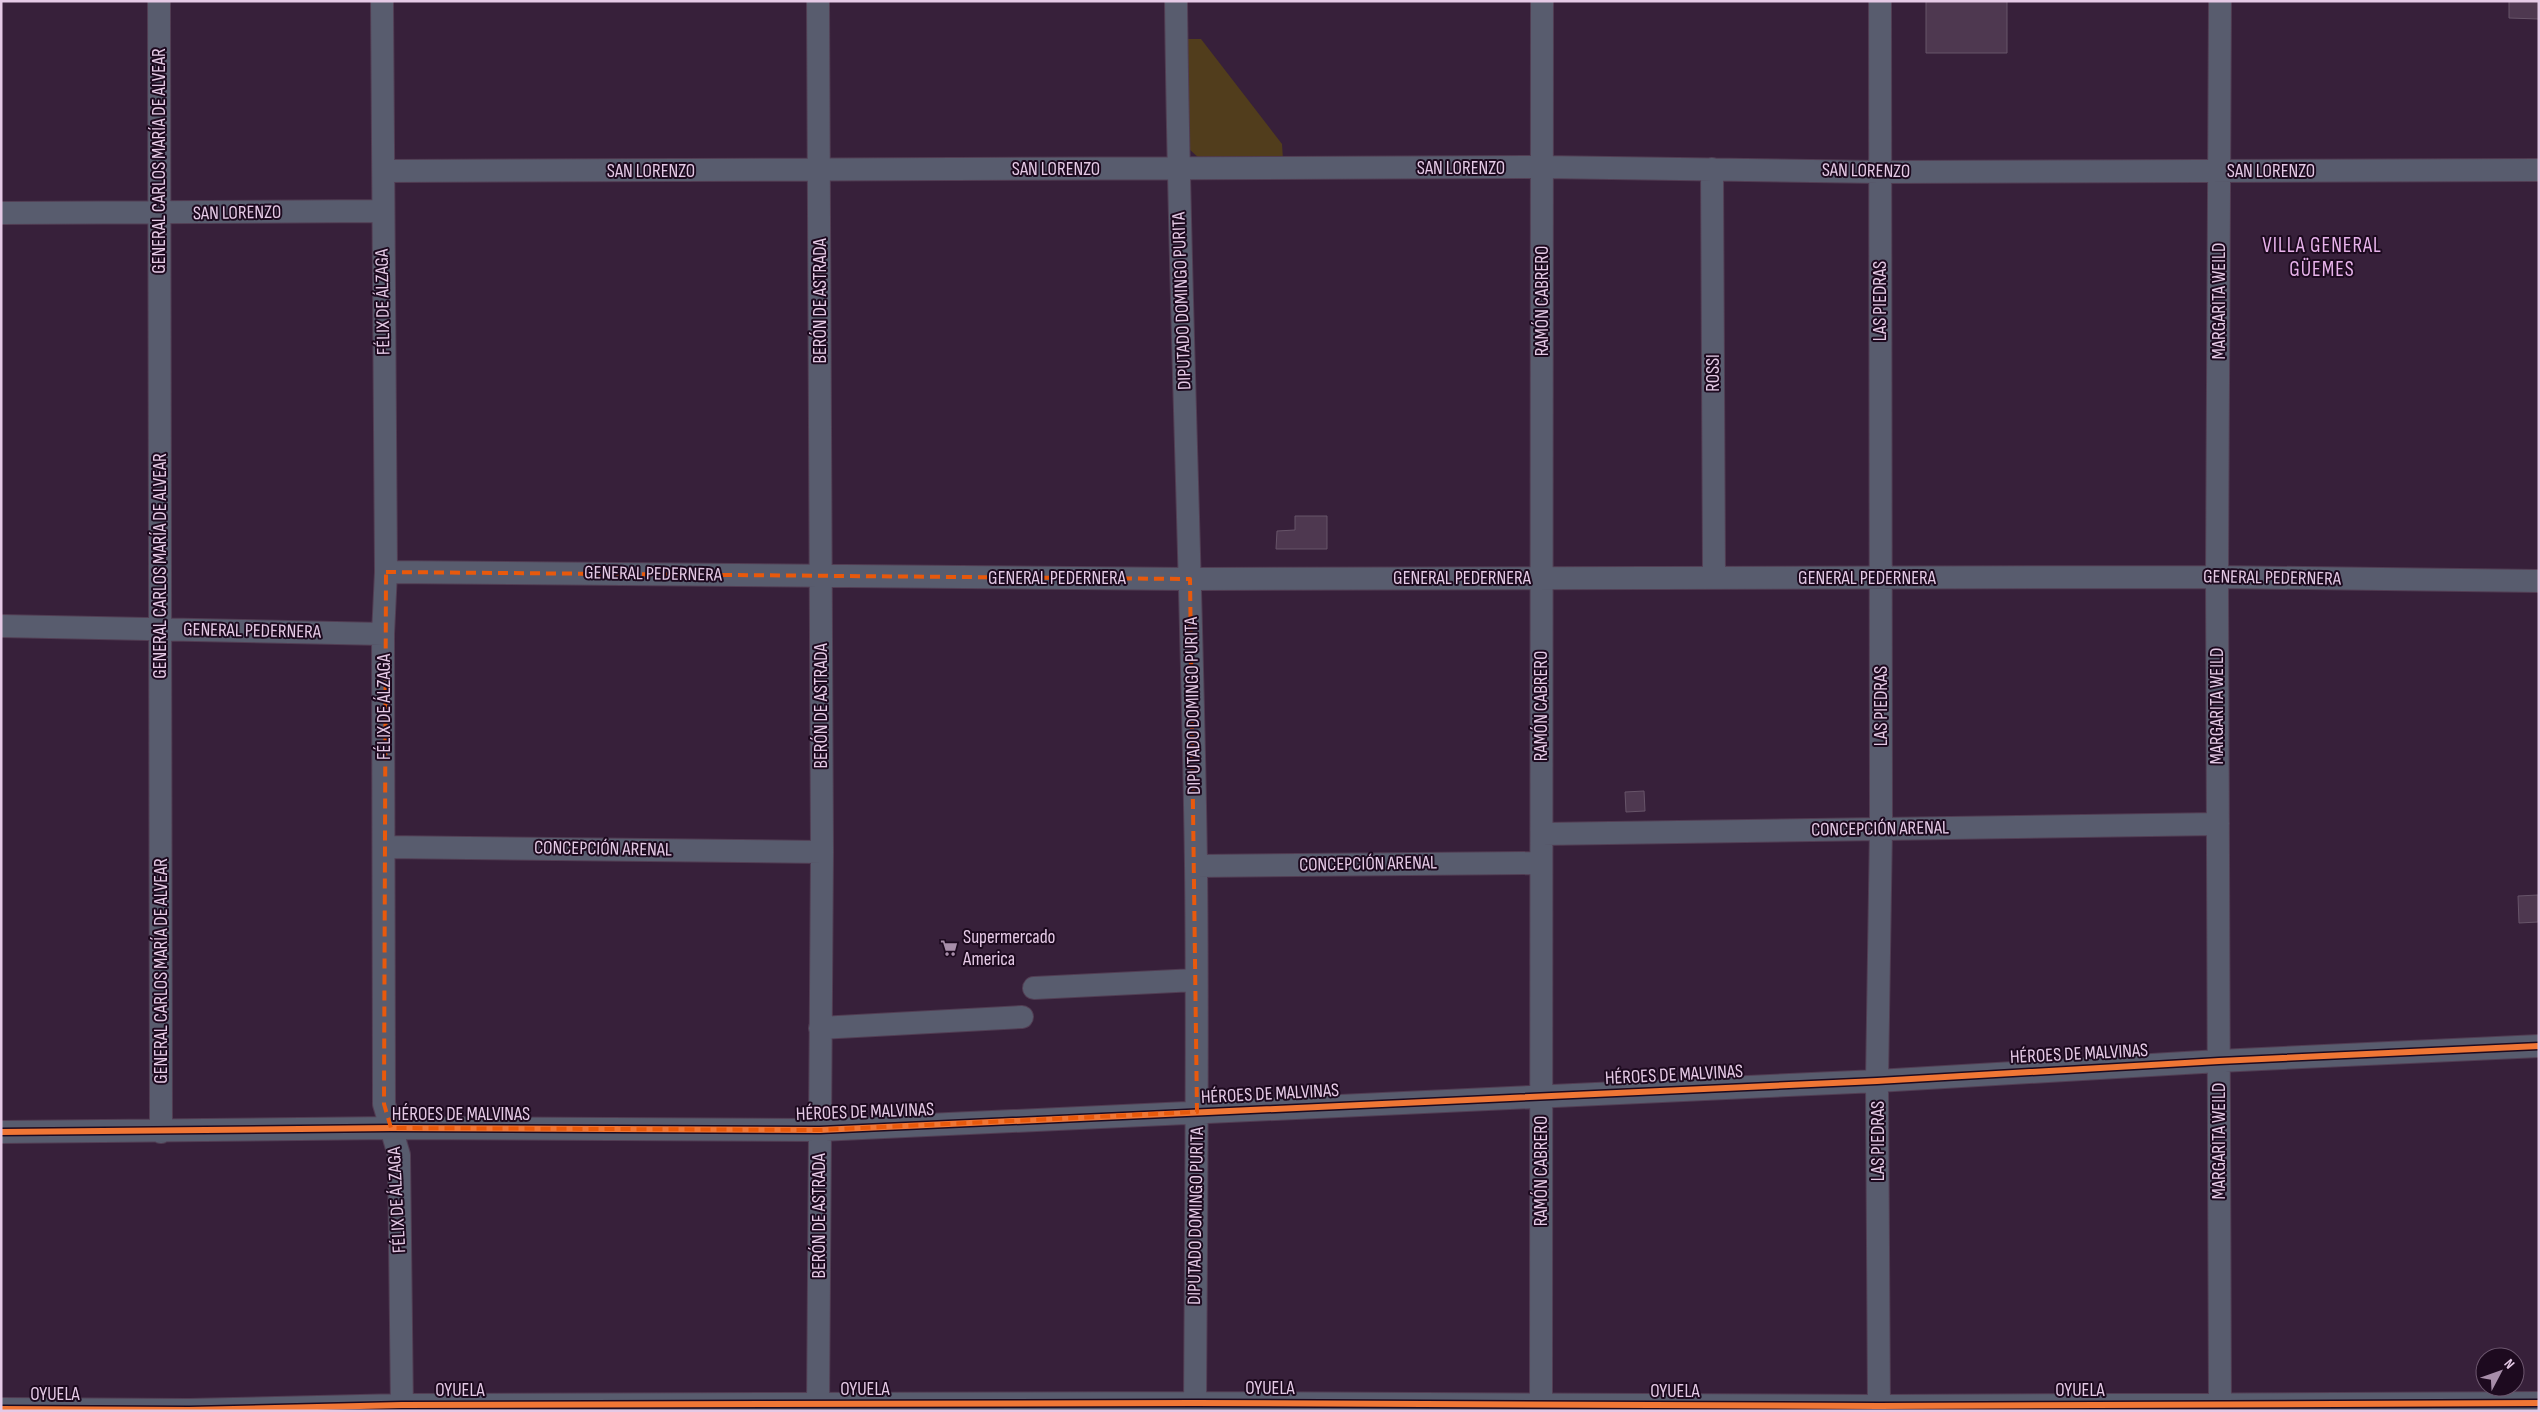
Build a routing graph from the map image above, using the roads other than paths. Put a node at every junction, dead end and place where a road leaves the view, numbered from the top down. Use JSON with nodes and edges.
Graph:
{"nodes":[{"id":1,"x":159,"y":1,"type":"edge"},
{"id":2,"x":382,"y":1,"type":"edge"},
{"id":3,"x":818,"y":1,"type":"edge"},
{"id":4,"x":1176,"y":1,"type":"edge"},
{"id":5,"x":1542,"y":1,"type":"edge"},
{"id":6,"x":1880,"y":1,"type":"edge"},
{"id":7,"x":2220,"y":1,"type":"edge"},
{"id":8,"x":1543,"y":167,"type":"junction"},
{"id":9,"x":1178,"y":168,"type":"junction"},
{"id":10,"x":1712,"y":169,"type":"junction"},
{"id":11,"x":2539,"y":170,"type":"edge"},
{"id":12,"x":384,"y":171,"type":"junction"},
{"id":13,"x":819,"y":171,"type":"junction"},
{"id":14,"x":1879,"y":172,"type":"junction"},
{"id":15,"x":2220,"y":172,"type":"junction"},
{"id":16,"x":382,"y":211,"type":"junction"},
{"id":17,"x":1,"y":213,"type":"edge"},
{"id":18,"x":159,"y":214,"type":"junction"},
{"id":19,"x":386,"y":572,"type":"junction"},
{"id":20,"x":821,"y":576,"type":"junction"},
{"id":21,"x":1714,"y":577,"type":"junction"},
{"id":22,"x":2217,"y":577,"type":"junction"},
{"id":23,"x":1541,"y":578,"type":"junction"},
{"id":24,"x":1881,"y":578,"type":"junction"},
{"id":25,"x":1190,"y":579,"type":"junction"},
{"id":26,"x":2539,"y":581,"type":"edge"},
{"id":27,"x":1,"y":626,"type":"edge"},
{"id":28,"x":160,"y":629,"type":"junction"},
{"id":29,"x":384,"y":634,"type":"junction"},
{"id":30,"x":2218,"y":824,"type":"junction"},
{"id":31,"x":1881,"y":828,"type":"junction"},
{"id":32,"x":1542,"y":834,"type":"junction"},
{"id":33,"x":385,"y":847,"type":"junction"},
{"id":34,"x":822,"y":852,"type":"junction"},
{"id":35,"x":1540,"y":863,"type":"junction"},
{"id":36,"x":1196,"y":866,"type":"junction"},
{"id":37,"x":1196,"y":980,"type":"junction"},
{"id":38,"x":1034,"y":988,"type":"dead end"},
{"id":39,"x":1022,"y":1017,"type":"dead end"},
{"id":40,"x":820,"y":1028,"type":"junction"},
{"id":41,"x":2539,"y":1046,"type":"edge"},
{"id":42,"x":2218,"y":1061,"type":"junction"},
{"id":43,"x":1877,"y":1081,"type":"junction"},
{"id":44,"x":1541,"y":1096,"type":"junction"},
{"id":45,"x":1197,"y":1112,"type":"junction"},
{"id":46,"x":391,"y":1128,"type":"junction"},
{"id":47,"x":820,"y":1130,"type":"junction"},
{"id":48,"x":1,"y":1132,"type":"edge"},
{"id":49,"x":161,"y":1132,"type":"junction"},
{"id":50,"x":2539,"y":1403,"type":"edge"},
{"id":51,"x":818,"y":1407,"type":"edge"},
{"id":52,"x":1195,"y":1407,"type":"edge"},
{"id":53,"x":2220,"y":1407,"type":"edge"},
{"id":54,"x":402,"y":1408,"type":"edge"},
{"id":55,"x":1540,"y":1408,"type":"edge"},
{"id":56,"x":1,"y":1409,"type":"edge"},
{"id":57,"x":1879,"y":1409,"type":"edge"},
{"id":58,"x":190,"y":1410,"type":"edge"}],
"edges":[{"from":1,"to":18,"type":"street","name":"GENERAL CARLOS MARÍA DE ALVEAR"},
{"from":2,"to":12,"type":"street","name":"FÉLIX DE ÁLZAGA"},
{"from":3,"to":13,"type":"street","name":"BERÓN DE ASTRADA"},
{"from":4,"to":9,"type":"street","name":"DIPUTADO DOMINGO PURITA"},
{"from":5,"to":8,"type":"street","name":"RAMÓN CABRERO"},
{"from":6,"to":14,"type":"street","name":"LAS PIEDRAS"},
{"from":7,"to":15,"type":"street","name":"MARGARITA WEILD"},
{"from":8,"to":9,"type":"street","name":"SAN LORENZO"},
{"from":8,"to":10,"type":"street","name":"SAN LORENZO"},
{"from":8,"to":23,"type":"street","name":"RAMÓN CABRERO"},
{"from":9,"to":13,"type":"street","name":"SAN LORENZO"},
{"from":9,"to":25,"type":"street","name":"DIPUTADO DOMINGO PURITA"},
{"from":10,"to":14,"type":"street","name":"SAN LORENZO"},
{"from":10,"to":21,"type":"street","name":"ROSSI"},
{"from":11,"to":15,"type":"street","name":"SAN LORENZO"},
{"from":12,"to":13,"type":"street","name":"SAN LORENZO"},
{"from":12,"to":16,"type":"street","name":"FÉLIX DE ÁLZAGA"},
{"from":13,"to":20,"type":"street","name":"BERÓN DE ASTRADA"},
{"from":14,"to":15,"type":"street","name":"SAN LORENZO"},
{"from":14,"to":24,"type":"street","name":"LAS PIEDRAS"},
{"from":15,"to":22,"type":"street","name":"MARGARITA WEILD"},
{"from":16,"to":18,"type":"street","name":"SAN LORENZO"},
{"from":16,"to":19,"type":"street","name":"FÉLIX DE ÁLZAGA"},
{"from":17,"to":18,"type":"street","name":"SAN LORENZO"},
{"from":18,"to":28,"type":"street","name":"GENERAL CARLOS MARÍA DE ALVEAR"},
{"from":19,"to":20,"type":"street","name":"GENERAL PEDERNERA"},
{"from":19,"to":29,"type":"street","name":"FÉLIX DE ÁLZAGA"},
{"from":20,"to":25,"type":"street","name":"GENERAL PEDERNERA"},
{"from":20,"to":34,"type":"street","name":"BERÓN DE ASTRADA"},
{"from":21,"to":23,"type":"street","name":"GENERAL PEDERNERA"},
{"from":21,"to":24,"type":"street","name":"GENERAL PEDERNERA"},
{"from":22,"to":24,"type":"street","name":"GENERAL PEDERNERA"},
{"from":22,"to":26,"type":"street","name":"GENERAL PEDERNERA"},
{"from":22,"to":30,"type":"street","name":"MARGARITA WEILD"},
{"from":23,"to":25,"type":"street","name":"GENERAL PEDERNERA"},
{"from":23,"to":32,"type":"street","name":"RAMÓN CABRERO"},
{"from":24,"to":31,"type":"street","name":"LAS PIEDRAS"},
{"from":25,"to":36,"type":"street","name":"DIPUTADO DOMINGO PURITA"},
{"from":27,"to":28,"type":"street","name":"GENERAL PEDERNERA"},
{"from":28,"to":29,"type":"street","name":"GENERAL PEDERNERA"},
{"from":28,"to":49,"type":"street","name":"GENERAL CARLOS MARÍA DE ALVEAR"},
{"from":29,"to":33,"type":"street","name":"FÉLIX DE ÁLZAGA"},
{"from":30,"to":31,"type":"street","name":"CONCEPCIÓN ARENAL"},
{"from":30,"to":42,"type":"street","name":"MARGARITA WEILD"},
{"from":31,"to":32,"type":"street","name":"CONCEPCIÓN ARENAL"},
{"from":31,"to":43,"type":"street","name":"LAS PIEDRAS"},
{"from":32,"to":35,"type":"street","name":"RAMÓN CABRERO"},
{"from":33,"to":34,"type":"street","name":"CONCEPCIÓN ARENAL"},
{"from":33,"to":46,"type":"street","name":"FÉLIX DE ÁLZAGA"},
{"from":34,"to":40,"type":"street","name":"BERÓN DE ASTRADA"},
{"from":35,"to":36,"type":"street","name":"CONCEPCIÓN ARENAL"},
{"from":35,"to":44,"type":"street","name":"RAMÓN CABRERO"},
{"from":36,"to":37,"type":"street","name":"DIPUTADO DOMINGO PURITA"},
{"from":37,"to":38,"type":"street"},
{"from":37,"to":45,"type":"street","name":"DIPUTADO DOMINGO PURITA"},
{"from":39,"to":40,"type":"street"},
{"from":40,"to":47,"type":"street","name":"BERÓN DE ASTRADA"},
{"from":41,"to":42,"type":"street","name":"HÉROES DE MALVINAS"},
{"from":42,"to":43,"type":"street","name":"HÉROES DE MALVINAS"},
{"from":42,"to":53,"type":"street","name":"MARGARITA WEILD"},
{"from":43,"to":44,"type":"street","name":"HÉROES DE MALVINAS"},
{"from":43,"to":57,"type":"street","name":"LAS PIEDRAS"},
{"from":44,"to":45,"type":"street","name":"HÉROES DE MALVINAS"},
{"from":44,"to":55,"type":"street","name":"RAMÓN CABRERO"},
{"from":45,"to":47,"type":"street","name":"HÉROES DE MALVINAS"},
{"from":45,"to":52,"type":"street","name":"DIPUTADO DOMINGO PURITA"},
{"from":46,"to":47,"type":"street","name":"HÉROES DE MALVINAS"},
{"from":46,"to":49,"type":"street","name":"HÉROES DE MALVINAS"},
{"from":46,"to":54,"type":"street","name":"FÉLIX DE ÁLZAGA"},
{"from":47,"to":51,"type":"street","name":"BERÓN DE ASTRADA"},
{"from":48,"to":49,"type":"street","name":"HÉROES DE MALVINAS"},
{"from":50,"to":53,"type":"street","name":"OYUELA"},
{"from":51,"to":52,"type":"street","name":"OYUELA"},
{"from":51,"to":54,"type":"street","name":"OYUELA"},
{"from":52,"to":55,"type":"street","name":"OYUELA"},
{"from":53,"to":57,"type":"street","name":"OYUELA"},
{"from":54,"to":58,"type":"street","name":"OYUELA"},
{"from":55,"to":57,"type":"street","name":"OYUELA"},
{"from":56,"to":58,"type":"street","name":"OYUELA"}]}
